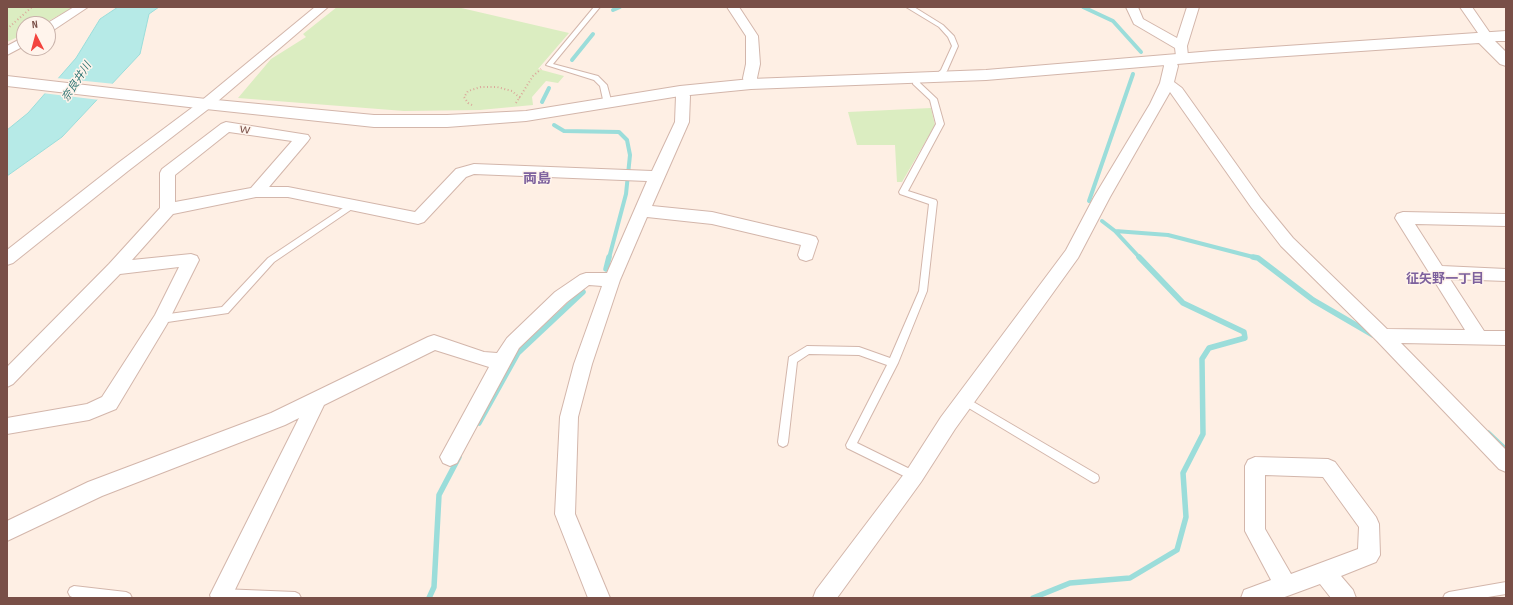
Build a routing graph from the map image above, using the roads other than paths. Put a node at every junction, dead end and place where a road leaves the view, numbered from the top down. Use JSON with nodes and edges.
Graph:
{"nodes":[{"id":1,"x":82,"y":7,"type":"edge"},
{"id":2,"x":322,"y":7,"type":"edge"},
{"id":3,"x":597,"y":7,"type":"edge"},
{"id":4,"x":733,"y":7,"type":"edge"},
{"id":5,"x":909,"y":7,"type":"edge"},
{"id":6,"x":1132,"y":7,"type":"edge"},
{"id":7,"x":1193,"y":7,"type":"edge"},
{"id":8,"x":1466,"y":7,"type":"edge"},
{"id":9,"x":56,"y":23,"type":"edge"},
{"id":10,"x":1506,"y":36,"type":"edge"},
{"id":11,"x":1483,"y":38,"type":"junction"},
{"id":12,"x":16,"y":46,"type":"edge"},
{"id":13,"x":7,"y":51,"type":"edge"},
{"id":14,"x":1178,"y":55,"type":"junction"},
{"id":15,"x":1506,"y":61,"type":"edge"},
{"id":16,"x":916,"y":77,"type":"junction"},
{"id":17,"x":937,"y":77,"type":"junction"},
{"id":18,"x":7,"y":81,"type":"edge"},
{"id":19,"x":1167,"y":83,"type":"junction"},
{"id":20,"x":751,"y":84,"type":"junction"},
{"id":21,"x":680,"y":91,"type":"junction"},
{"id":22,"x":202,"y":103,"type":"junction"},
{"id":23,"x":608,"y":104,"type":"junction"},
{"id":24,"x":657,"y":176,"type":"junction"},
{"id":25,"x":256,"y":192,"type":"junction"},
{"id":26,"x":352,"y":205,"type":"junction"},
{"id":27,"x":168,"y":209,"type":"junction"},
{"id":28,"x":642,"y":211,"type":"junction"},
{"id":29,"x":1506,"y":220,"type":"edge"},
{"id":30,"x":806,"y":255,"type":"dead end"},
{"id":31,"x":7,"y":259,"type":"edge"},
{"id":32,"x":115,"y":268,"type":"junction"},
{"id":33,"x":1438,"y":272,"type":"junction"},
{"id":34,"x":1506,"y":275,"type":"edge"},
{"id":35,"x":612,"y":280,"type":"junction"},
{"id":36,"x":161,"y":319,"type":"junction"},
{"id":37,"x":1383,"y":336,"type":"junction"},
{"id":38,"x":1479,"y":338,"type":"junction"},
{"id":39,"x":1506,"y":338,"type":"edge"},
{"id":40,"x":502,"y":361,"type":"junction"},
{"id":41,"x":894,"y":362,"type":"junction"},
{"id":42,"x":7,"y":379,"type":"edge"},
{"id":43,"x":318,"y":399,"type":"junction"},
{"id":44,"x":965,"y":401,"type":"junction"},
{"id":45,"x":7,"y":426,"type":"edge"},
{"id":46,"x":783,"y":442,"type":"dead end"},
{"id":47,"x":450,"y":457,"type":"dead end"},
{"id":48,"x":1506,"y":464,"type":"edge"},
{"id":49,"x":914,"y":476,"type":"junction"},
{"id":50,"x":1094,"y":478,"type":"dead end"},
{"id":51,"x":8,"y":532,"type":"edge"},
{"id":52,"x":1325,"y":572,"type":"junction"},
{"id":53,"x":1286,"y":586,"type":"junction"},
{"id":54,"x":1506,"y":588,"type":"edge"},
{"id":55,"x":74,"y":592,"type":"dead end"},
{"id":56,"x":220,"y":596,"type":"edge"},
{"id":57,"x":126,"y":598,"type":"edge"},
{"id":58,"x":295,"y":598,"type":"edge"},
{"id":59,"x":599,"y":598,"type":"edge"},
{"id":60,"x":825,"y":598,"type":"edge"},
{"id":61,"x":1252,"y":598,"type":"edge"},
{"id":62,"x":1345,"y":598,"type":"edge"},
{"id":63,"x":1449,"y":598,"type":"edge"}],
"edges":[{"from":1,"to":9,"type":"street"},
{"from":2,"to":22,"type":"street"},
{"from":3,"to":23,"type":"lane"},
{"from":4,"to":20,"type":"street"},
{"from":5,"to":17,"type":"lane"},
{"from":6,"to":14,"type":"street"},
{"from":7,"to":14,"type":"street"},
{"from":8,"to":11,"type":"street"},
{"from":10,"to":11,"type":"street"},
{"from":11,"to":14,"type":"street"},
{"from":11,"to":15,"type":"street"},
{"from":12,"to":13,"type":"street"},
{"from":14,"to":17,"type":"street"},
{"from":14,"to":19,"type":"street"},
{"from":16,"to":17,"type":"street"},
{"from":16,"to":20,"type":"street"},
{"from":16,"to":41,"type":"lane"},
{"from":18,"to":22,"type":"street"},
{"from":19,"to":37,"type":"street"},
{"from":19,"to":44,"type":"street"},
{"from":20,"to":21,"type":"street"},
{"from":21,"to":23,"type":"street"},
{"from":21,"to":24,"type":"street"},
{"from":22,"to":23,"type":"street"},
{"from":22,"to":31,"type":"street"},
{"from":24,"to":26,"type":"street"},
{"from":24,"to":28,"type":"street"},
{"from":25,"to":26,"type":"street"},
{"from":25,"to":27,"type":"street"},
{"from":25,"to":27,"type":"street","name":"ｗ"},
{"from":26,"to":36,"type":"lane"},
{"from":27,"to":32,"type":"street"},
{"from":28,"to":30,"type":"street"},
{"from":28,"to":35,"type":"street"},
{"from":29,"to":33,"type":"street"},
{"from":32,"to":36,"type":"street"},
{"from":32,"to":42,"type":"street"},
{"from":33,"to":34,"type":"street"},
{"from":33,"to":38,"type":"street"},
{"from":35,"to":40,"type":"street"},
{"from":35,"to":59,"type":"street"},
{"from":36,"to":45,"type":"street"},
{"from":37,"to":38,"type":"street"},
{"from":37,"to":48,"type":"street"},
{"from":38,"to":39,"type":"street"},
{"from":40,"to":43,"type":"street"},
{"from":40,"to":47,"type":"street"},
{"from":41,"to":46,"type":"lane"},
{"from":41,"to":49,"type":"lane"},
{"from":43,"to":51,"type":"street"},
{"from":43,"to":56,"type":"street"},
{"from":44,"to":49,"type":"street"},
{"from":44,"to":50,"type":"lane"},
{"from":49,"to":60,"type":"street"},
{"from":52,"to":53,"type":"street"},
{"from":52,"to":53,"type":"street"},
{"from":52,"to":62,"type":"street"},
{"from":53,"to":61,"type":"street"},
{"from":54,"to":63,"type":"lane"},
{"from":55,"to":57,"type":"lane"},
{"from":56,"to":58,"type":"lane"}]}
